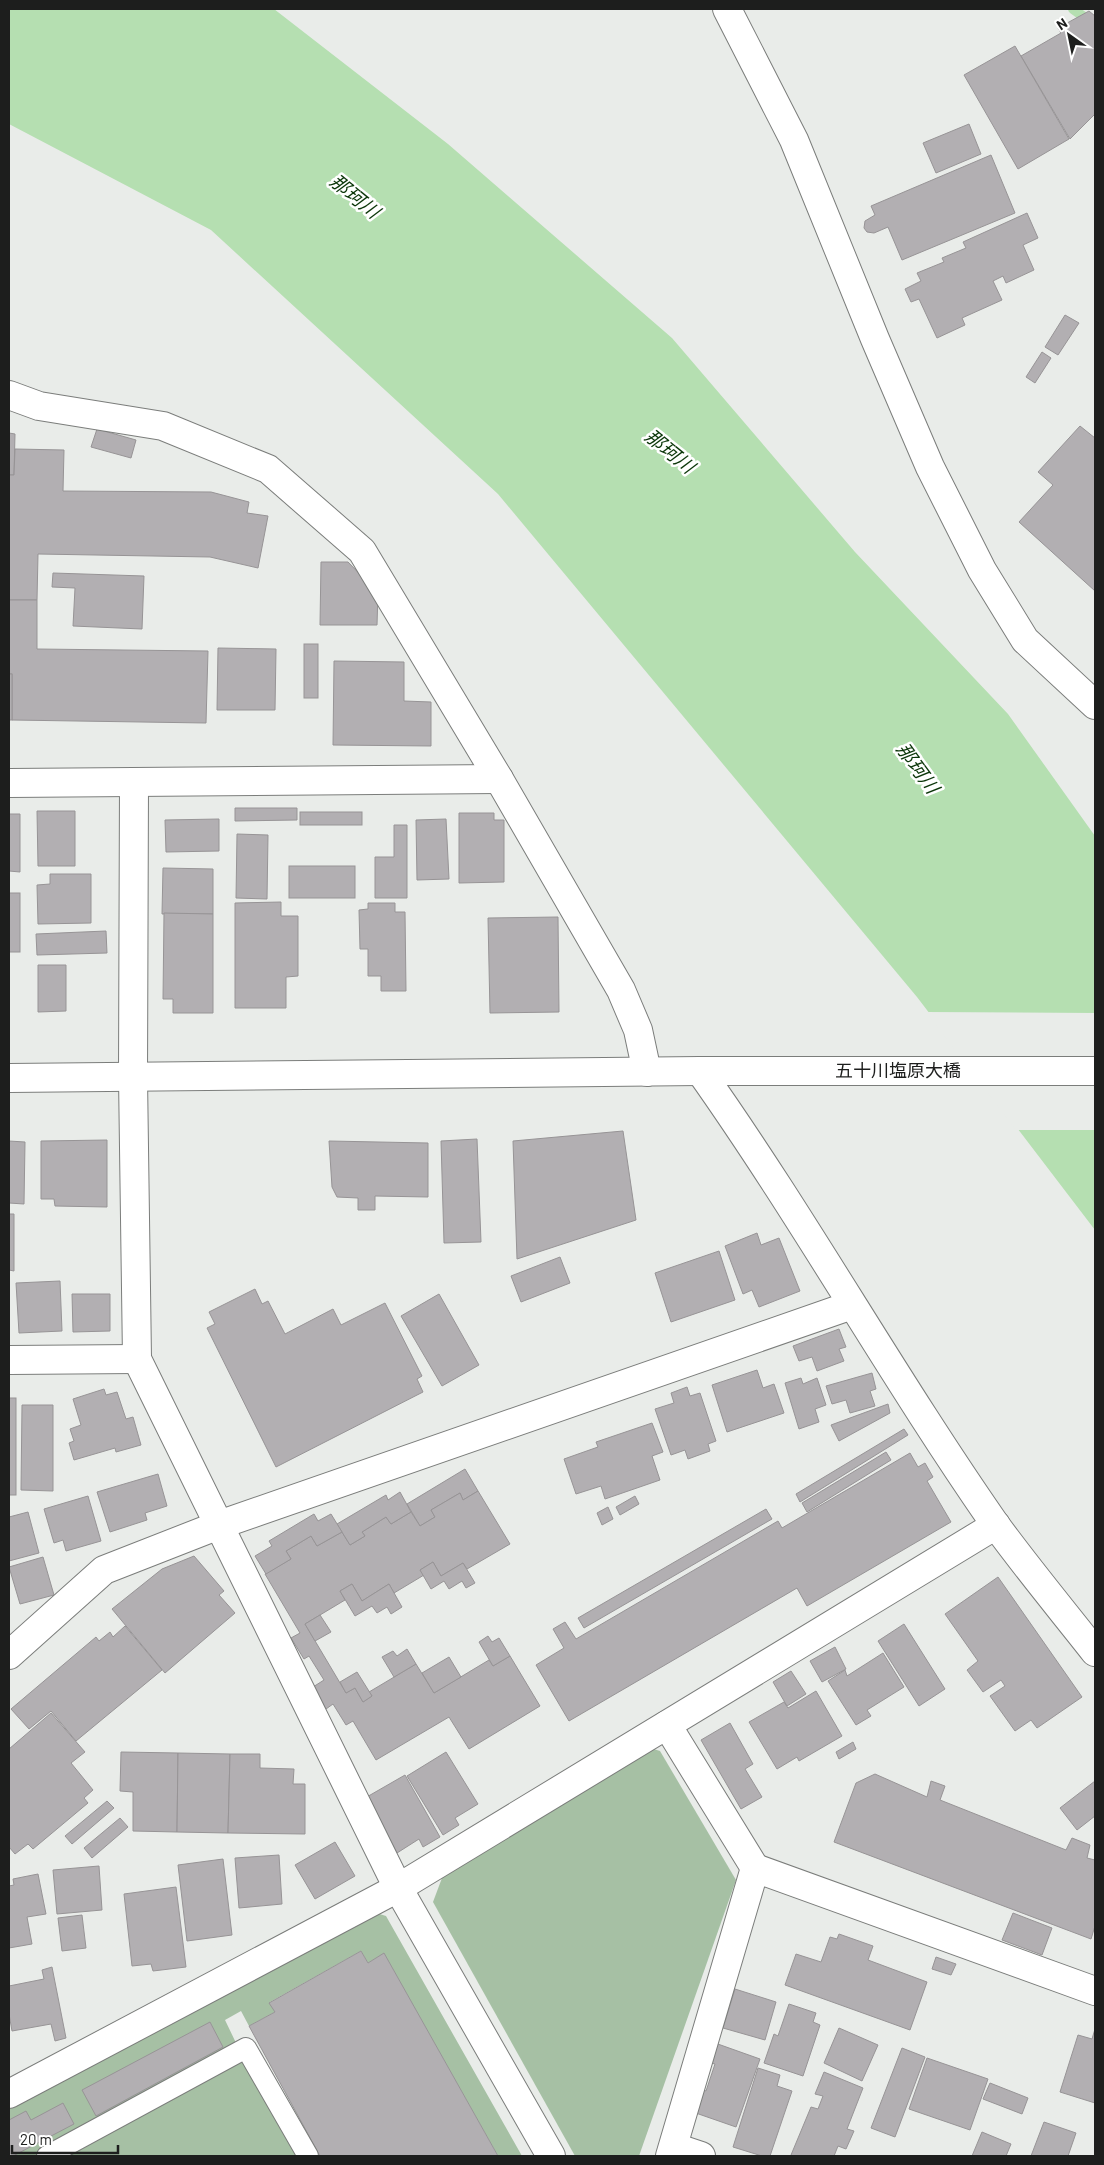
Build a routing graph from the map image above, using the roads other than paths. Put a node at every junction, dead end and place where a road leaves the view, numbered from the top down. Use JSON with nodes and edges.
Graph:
{"nodes":[{"id":1,"x":727,"y":9,"type":"edge"},
{"id":2,"x":9,"y":395,"type":"edge"},
{"id":3,"x":1095,"y":705,"type":"edge"},
{"id":4,"x":499,"y":779,"type":"junction"},
{"id":5,"x":9,"y":783,"type":"edge"},
{"id":6,"x":134,"y":783,"type":"junction"},
{"id":7,"x":700,"y":1071,"type":"junction"},
{"id":8,"x":1095,"y":1071,"type":"edge"},
{"id":9,"x":647,"y":1072,"type":"junction"},
{"id":10,"x":133,"y":1077,"type":"junction"},
{"id":11,"x":9,"y":1078,"type":"edge"},
{"id":12,"x":852,"y":1306,"type":"junction"},
{"id":13,"x":137,"y":1359,"type":"junction"},
{"id":14,"x":9,"y":1360,"type":"edge"},
{"id":15,"x":996,"y":1524,"type":"junction"},
{"id":16,"x":219,"y":1525,"type":"junction"},
{"id":17,"x":1095,"y":1652,"type":"edge"},
{"id":18,"x":9,"y":1655,"type":"edge"},
{"id":19,"x":667,"y":1725,"type":"junction"},
{"id":20,"x":755,"y":1868,"type":"junction"},
{"id":21,"x":398,"y":1888,"type":"junction"},
{"id":22,"x":1095,"y":1991,"type":"edge"},
{"id":23,"x":9,"y":2094,"type":"edge"},
{"id":24,"x":672,"y":2151,"type":"edge"},
{"id":25,"x":47,"y":2156,"type":"edge"},
{"id":26,"x":308,"y":2156,"type":"edge"},
{"id":27,"x":551,"y":2156,"type":"edge"},
{"id":28,"x":701,"y":2156,"type":"edge"}],
"edges":[{"from":1,"to":3,"type":"street"},
{"from":2,"to":4,"type":"street"},
{"from":4,"to":6,"type":"street"},
{"from":4,"to":9,"type":"street"},
{"from":5,"to":6,"type":"street"},
{"from":6,"to":10,"type":"street"},
{"from":7,"to":8,"type":"street","name":"五十川塩原大橋"},
{"from":7,"to":9,"type":"street","name":"五十川塩原大橋"},
{"from":7,"to":12,"type":"street"},
{"from":9,"to":10,"type":"street","name":"五十川塩原大橋"},
{"from":10,"to":11,"type":"street","name":"五十川塩原大橋"},
{"from":10,"to":13,"type":"street"},
{"from":12,"to":15,"type":"street"},
{"from":12,"to":16,"type":"street"},
{"from":13,"to":14,"type":"street"},
{"from":13,"to":16,"type":"street"},
{"from":15,"to":17,"type":"street"},
{"from":15,"to":19,"type":"street"},
{"from":16,"to":18,"type":"street"},
{"from":16,"to":21,"type":"street"},
{"from":19,"to":20,"type":"street"},
{"from":19,"to":21,"type":"street"},
{"from":20,"to":22,"type":"street"},
{"from":20,"to":24,"type":"street"},
{"from":21,"to":23,"type":"street"},
{"from":21,"to":27,"type":"street"},
{"from":24,"to":28,"type":"street"},
{"from":25,"to":26,"type":"lane"}]}
